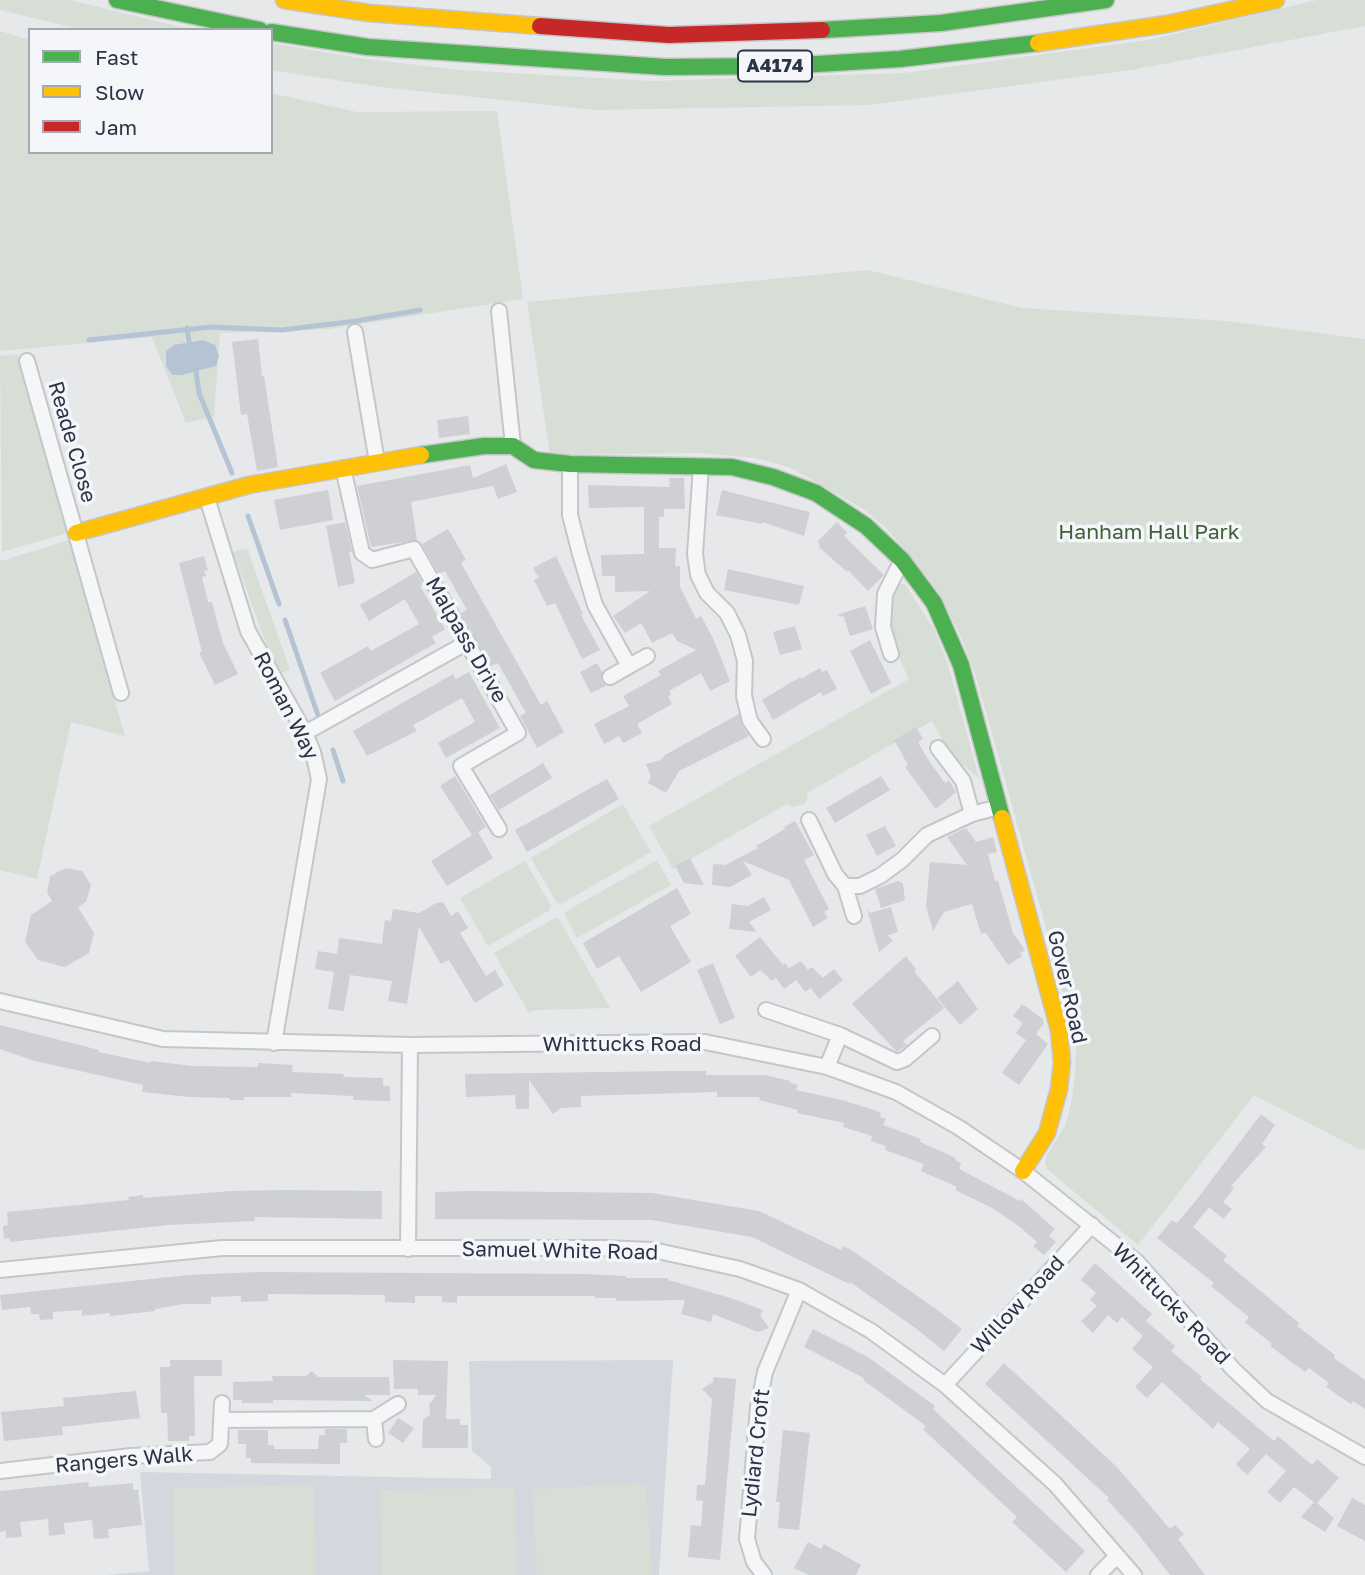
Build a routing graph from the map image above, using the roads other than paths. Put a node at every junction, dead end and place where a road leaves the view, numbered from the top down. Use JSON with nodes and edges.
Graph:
{"nodes":[{"id":1,"x":117,"y":0,"type":"edge"},
{"id":2,"x":284,"y":0,"type":"edge"},
{"id":3,"x":1106,"y":0,"type":"edge"},
{"id":4,"x":1276,"y":0,"type":"edge"},
{"id":5,"x":250,"y":28,"type":"edge"},
{"id":6,"x":273,"y":32,"type":"edge"},
{"id":7,"x":499,"y":311,"type":"dead end"},
{"id":8,"x":355,"y":332,"type":"dead end"},
{"id":9,"x":27,"y":361,"type":"dead end"},
{"id":10,"x":513,"y":446,"type":"junction"},
{"id":11,"x":377,"y":462,"type":"junction"},
{"id":12,"x":570,"y":464,"type":"junction"},
{"id":13,"x":701,"y":466,"type":"junction"},
{"id":14,"x":343,"y":468,"type":"junction"},
{"id":15,"x":207,"y":498,"type":"junction"},
{"id":16,"x":76,"y":533,"type":"junction"},
{"id":17,"x":901,"y":560,"type":"junction"},
{"id":18,"x":468,"y":642,"type":"junction"},
{"id":19,"x":891,"y":654,"type":"dead end"},
{"id":20,"x":648,"y":656,"type":"dead end"},
{"id":21,"x":629,"y":666,"type":"junction"},
{"id":22,"x":610,"y":677,"type":"dead end"},
{"id":23,"x":121,"y":693,"type":"dead end"},
{"id":24,"x":305,"y":733,"type":"junction"},
{"id":25,"x":763,"y":739,"type":"dead end"},
{"id":26,"x":937,"y":748,"type":"dead end"},
{"id":27,"x":999,"y":807,"type":"junction"},
{"id":28,"x":972,"y":814,"type":"junction"},
{"id":29,"x":809,"y":820,"type":"dead end"},
{"id":30,"x":499,"y":828,"type":"dead end"},
{"id":31,"x":845,"y":886,"type":"junction"},
{"id":32,"x":853,"y":916,"type":"dead end"},
{"id":33,"x":0,"y":1001,"type":"edge"},
{"id":34,"x":766,"y":1010,"type":"dead end"},
{"id":35,"x":840,"y":1035,"type":"junction"},
{"id":36,"x":932,"y":1036,"type":"dead end"},
{"id":37,"x":274,"y":1043,"type":"junction"},
{"id":38,"x":410,"y":1045,"type":"junction"},
{"id":39,"x":827,"y":1067,"type":"junction"},
{"id":40,"x":1023,"y":1171,"type":"junction"},
{"id":41,"x":1092,"y":1225,"type":"junction"},
{"id":42,"x":408,"y":1249,"type":"junction"},
{"id":43,"x":0,"y":1270,"type":"edge"},
{"id":44,"x":799,"y":1290,"type":"junction"},
{"id":45,"x":945,"y":1385,"type":"junction"},
{"id":46,"x":222,"y":1402,"type":"dead end"},
{"id":47,"x":398,"y":1404,"type":"dead end"},
{"id":48,"x":374,"y":1419,"type":"junction"},
{"id":49,"x":222,"y":1420,"type":"junction"},
{"id":50,"x":376,"y":1440,"type":"dead end"},
{"id":51,"x":1365,"y":1457,"type":"edge"},
{"id":52,"x":0,"y":1471,"type":"edge"},
{"id":53,"x":1117,"y":1556,"type":"junction"},
{"id":54,"x":764,"y":1575,"type":"edge"},
{"id":55,"x":1098,"y":1575,"type":"edge"},
{"id":56,"x":1134,"y":1575,"type":"edge"}],
"edges":[{"from":1,"to":5,"type":"main road"},
{"from":2,"to":3,"type":"main road","number":"A4174"},
{"from":4,"to":6,"type":"main road","number":"A4174"},
{"from":7,"to":10,"type":"street"},
{"from":8,"to":11,"type":"street"},
{"from":9,"to":16,"type":"street","name":"Reade Close"},
{"from":10,"to":11,"type":"main road","name":"Reade Close"},
{"from":10,"to":12,"type":"main road","name":"Gover Road"},
{"from":11,"to":14,"type":"main road","name":"Reade Close"},
{"from":12,"to":13,"type":"main road","name":"Gover Road"},
{"from":12,"to":21,"type":"street"},
{"from":13,"to":17,"type":"main road","name":"Gover Road"},
{"from":13,"to":25,"type":"street"},
{"from":14,"to":15,"type":"main road","name":"Reade Close"},
{"from":14,"to":18,"type":"street","name":"Malpass Drive"},
{"from":15,"to":16,"type":"main road","name":"Reade Close"},
{"from":15,"to":24,"type":"street","name":"Roman Way"},
{"from":16,"to":23,"type":"street","name":"Reade Close"},
{"from":17,"to":19,"type":"street"},
{"from":17,"to":27,"type":"main road","name":"Gover Road"},
{"from":18,"to":24,"type":"street"},
{"from":18,"to":30,"type":"street","name":"Malpass Drive"},
{"from":20,"to":21,"type":"street"},
{"from":21,"to":22,"type":"street"},
{"from":24,"to":37,"type":"street","name":"Roman Way"},
{"from":26,"to":28,"type":"street"},
{"from":27,"to":28,"type":"street"},
{"from":27,"to":40,"type":"main road","name":"Gover Road"},
{"from":28,"to":31,"type":"street"},
{"from":29,"to":31,"type":"street"},
{"from":31,"to":32,"type":"street"},
{"from":33,"to":37,"type":"street","name":"Whittucks Road"},
{"from":34,"to":35,"type":"street"},
{"from":35,"to":36,"type":"street"},
{"from":35,"to":39,"type":"street"},
{"from":37,"to":38,"type":"street","name":"Whittucks Road"},
{"from":38,"to":39,"type":"street","name":"Whittucks Road"},
{"from":38,"to":42,"type":"street"},
{"from":39,"to":40,"type":"street","name":"Whittucks Road"},
{"from":40,"to":41,"type":"street","name":"Whittucks Road"},
{"from":41,"to":45,"type":"street","name":"Willow Road"},
{"from":41,"to":51,"type":"street","name":"Whittucks Road"},
{"from":42,"to":43,"type":"street","name":"Samuel White Road"},
{"from":42,"to":44,"type":"street","name":"Samuel White Road"},
{"from":44,"to":45,"type":"street","name":"Samuel White Road"},
{"from":44,"to":54,"type":"street","name":"Lydiard Croft"},
{"from":45,"to":53,"type":"street","name":"Samuel White Road"},
{"from":46,"to":49,"type":"street","name":"Rangers Walk"},
{"from":47,"to":48,"type":"street"},
{"from":48,"to":49,"type":"street"},
{"from":48,"to":50,"type":"street"},
{"from":49,"to":52,"type":"street","name":"Rangers Walk"},
{"from":53,"to":55,"type":"street"},
{"from":53,"to":56,"type":"street","name":"Samuel White Road"}]}
